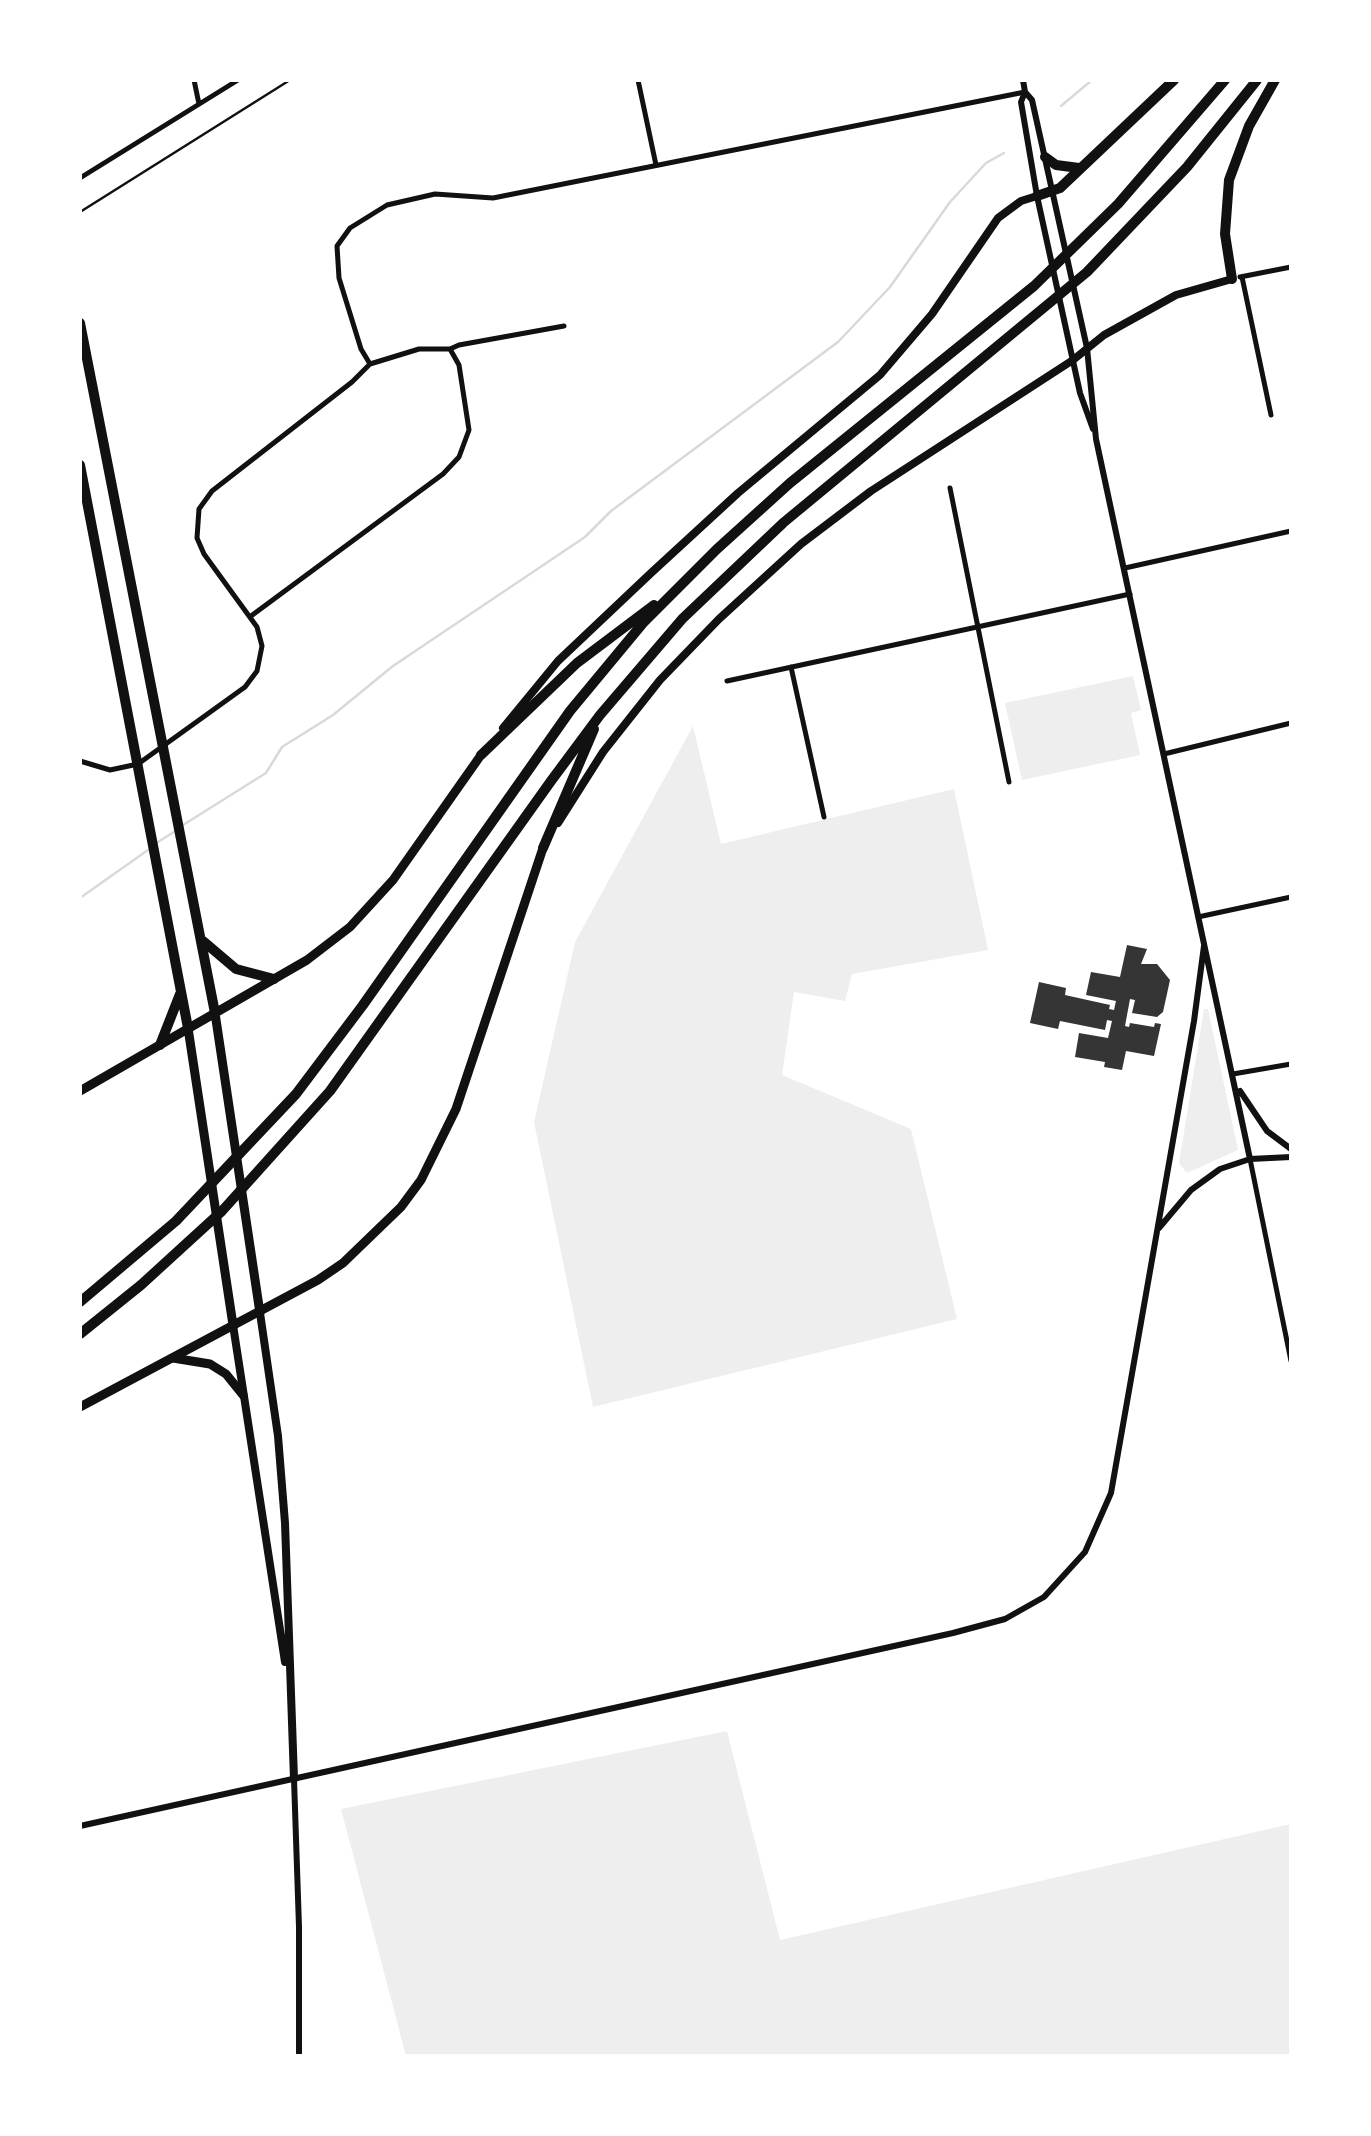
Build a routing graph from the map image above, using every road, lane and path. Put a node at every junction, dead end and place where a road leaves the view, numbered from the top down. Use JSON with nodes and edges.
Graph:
{"nodes":[{"id":1,"x":194,"y":80,"type":"edge"},
{"id":2,"x":238,"y":80,"type":"edge"},
{"id":3,"x":290,"y":80,"type":"edge"},
{"id":4,"x":638,"y":80,"type":"edge"},
{"id":5,"x":1023,"y":80,"type":"edge"},
{"id":6,"x":1174,"y":80,"type":"edge"},
{"id":7,"x":1225,"y":80,"type":"edge"},
{"id":8,"x":1258,"y":80,"type":"edge"},
{"id":9,"x":1275,"y":80,"type":"edge"},
{"id":10,"x":1025,"y":92,"type":"junction"},
{"id":11,"x":200,"y":104,"type":"junction"},
{"id":12,"x":1046,"y":157,"type":"junction"},
{"id":13,"x":656,"y":166,"type":"junction"},
{"id":14,"x":1080,"y":168,"type":"junction"},
{"id":15,"x":80,"y":178,"type":"edge"},
{"id":16,"x":1053,"y":192,"type":"junction"},
{"id":17,"x":1036,"y":196,"type":"junction"},
{"id":18,"x":80,"y":212,"type":"edge"},
{"id":19,"x":1291,"y":267,"type":"edge"},
{"id":20,"x":1237,"y":278,"type":"junction"},
{"id":21,"x":80,"y":323,"type":"edge"},
{"id":22,"x":564,"y":326,"type":"dead end"},
{"id":23,"x":1087,"y":348,"type":"junction"},
{"id":24,"x":450,"y":349,"type":"junction"},
{"id":25,"x":1073,"y":360,"type":"junction"},
{"id":26,"x":370,"y":364,"type":"junction"},
{"id":27,"x":1272,"y":415,"type":"dead end"},
{"id":28,"x":1096,"y":440,"type":"junction"},
{"id":29,"x":80,"y":465,"type":"edge"},
{"id":30,"x":950,"y":488,"type":"dead end"},
{"id":31,"x":1291,"y":531,"type":"edge"},
{"id":32,"x":1125,"y":568,"type":"junction"},
{"id":33,"x":683,"y":583,"type":"junction"},
{"id":34,"x":1131,"y":594,"type":"junction"},
{"id":35,"x":250,"y":616,"type":"junction"},
{"id":36,"x":978,"y":625,"type":"junction"},
{"id":37,"x":790,"y":667,"type":"junction"},
{"id":38,"x":727,"y":682,"type":"dead end"},
{"id":39,"x":600,"y":714,"type":"junction"},
{"id":40,"x":1291,"y":724,"type":"edge"},
{"id":41,"x":1164,"y":754,"type":"junction"},
{"id":42,"x":482,"y":755,"type":"junction"},
{"id":43,"x":80,"y":760,"type":"edge"},
{"id":44,"x":1009,"y":782,"type":"dead end"},
{"id":45,"x":824,"y":817,"type":"dead end"},
{"id":46,"x":543,"y":848,"type":"junction"},
{"id":47,"x":1291,"y":897,"type":"edge"},
{"id":48,"x":1198,"y":917,"type":"junction"},
{"id":49,"x":202,"y":940,"type":"junction"},
{"id":50,"x":1204,"y":946,"type":"junction"},
{"id":51,"x":274,"y":979,"type":"junction"},
{"id":52,"x":181,"y":988,"type":"junction"},
{"id":53,"x":216,"y":1013,"type":"junction"},
{"id":54,"x":188,"y":1028,"type":"junction"},
{"id":55,"x":160,"y":1045,"type":"junction"},
{"id":56,"x":1291,"y":1064,"type":"edge"},
{"id":57,"x":1233,"y":1074,"type":"junction"},
{"id":58,"x":80,"y":1091,"type":"edge"},
{"id":59,"x":1291,"y":1149,"type":"edge"},
{"id":60,"x":1291,"y":1157,"type":"edge"},
{"id":61,"x":1250,"y":1159,"type":"junction"},
{"id":62,"x":1158,"y":1229,"type":"junction"},
{"id":63,"x":80,"y":1302,"type":"edge"},
{"id":64,"x":260,"y":1312,"type":"junction"},
{"id":65,"x":233,"y":1325,"type":"junction"},
{"id":66,"x":80,"y":1334,"type":"edge"},
{"id":67,"x":170,"y":1358,"type":"junction"},
{"id":68,"x":1291,"y":1361,"type":"edge"},
{"id":69,"x":243,"y":1395,"type":"junction"},
{"id":70,"x":80,"y":1406,"type":"edge"},
{"id":71,"x":290,"y":1685,"type":"junction"},
{"id":72,"x":294,"y":1779,"type":"junction"},
{"id":73,"x":80,"y":1826,"type":"edge"},
{"id":74,"x":299,"y":2056,"type":"edge"}],
"edges":[{"from":1,"to":11,"type":"street"},
{"from":2,"to":11,"type":"street"},
{"from":3,"to":18,"type":"path"},
{"from":4,"to":13,"type":"street"},
{"from":5,"to":10,"type":"street"},
{"from":6,"to":14,"type":"highway"},
{"from":7,"to":33,"type":"highway"},
{"from":8,"to":39,"type":"highway"},
{"from":9,"to":20,"type":"highway"},
{"from":10,"to":12,"type":"street"},
{"from":10,"to":13,"type":"street"},
{"from":10,"to":17,"type":"street"},
{"from":11,"to":15,"type":"street"},
{"from":12,"to":14,"type":"highway"},
{"from":12,"to":16,"type":"street"},
{"from":13,"to":26,"type":"street"},
{"from":14,"to":16,"type":"highway"},
{"from":16,"to":17,"type":"highway"},
{"from":16,"to":23,"type":"street"},
{"from":17,"to":25,"type":"street"},
{"from":17,"to":42,"type":"main road"},
{"from":19,"to":20,"type":"street"},
{"from":20,"to":23,"type":"main road"},
{"from":20,"to":27,"type":"street"},
{"from":21,"to":49,"type":"highway"},
{"from":22,"to":24,"type":"street"},
{"from":23,"to":25,"type":"main road"},
{"from":23,"to":28,"type":"street"},
{"from":24,"to":26,"type":"street"},
{"from":24,"to":35,"type":"street"},
{"from":25,"to":28,"type":"street"},
{"from":25,"to":46,"type":"main road"},
{"from":26,"to":35,"type":"street"},
{"from":28,"to":32,"type":"street"},
{"from":29,"to":52,"type":"highway"},
{"from":30,"to":36,"type":"street"},
{"from":31,"to":32,"type":"street"},
{"from":32,"to":34,"type":"street"},
{"from":33,"to":42,"type":"highway"},
{"from":33,"to":63,"type":"highway"},
{"from":34,"to":36,"type":"street"},
{"from":34,"to":41,"type":"street"},
{"from":35,"to":43,"type":"street"},
{"from":36,"to":37,"type":"street"},
{"from":36,"to":44,"type":"street"},
{"from":37,"to":38,"type":"street"},
{"from":37,"to":45,"type":"street"},
{"from":39,"to":46,"type":"highway"},
{"from":39,"to":66,"type":"highway"},
{"from":40,"to":41,"type":"street"},
{"from":41,"to":48,"type":"street"},
{"from":42,"to":51,"type":"main road"},
{"from":46,"to":64,"type":"main road"},
{"from":47,"to":48,"type":"street"},
{"from":48,"to":50,"type":"street"},
{"from":49,"to":51,"type":"highway"},
{"from":49,"to":53,"type":"highway"},
{"from":50,"to":57,"type":"street"},
{"from":50,"to":62,"type":"street"},
{"from":51,"to":53,"type":"main road"},
{"from":52,"to":54,"type":"highway"},
{"from":52,"to":55,"type":"highway"},
{"from":53,"to":54,"type":"main road"},
{"from":53,"to":64,"type":"main road"},
{"from":54,"to":55,"type":"main road"},
{"from":54,"to":65,"type":"main road"},
{"from":55,"to":58,"type":"main road"},
{"from":56,"to":57,"type":"street"},
{"from":57,"to":59,"type":"street"},
{"from":57,"to":61,"type":"street"},
{"from":60,"to":61,"type":"street"},
{"from":61,"to":62,"type":"street"},
{"from":61,"to":68,"type":"street"},
{"from":62,"to":72,"type":"street"},
{"from":64,"to":65,"type":"main road"},
{"from":64,"to":71,"type":"main road"},
{"from":65,"to":67,"type":"main road"},
{"from":65,"to":69,"type":"main road"},
{"from":67,"to":69,"type":"main road"},
{"from":67,"to":70,"type":"main road"},
{"from":69,"to":71,"type":"main road"},
{"from":71,"to":72,"type":"main road"},
{"from":72,"to":73,"type":"street"},
{"from":72,"to":74,"type":"street"}]}
